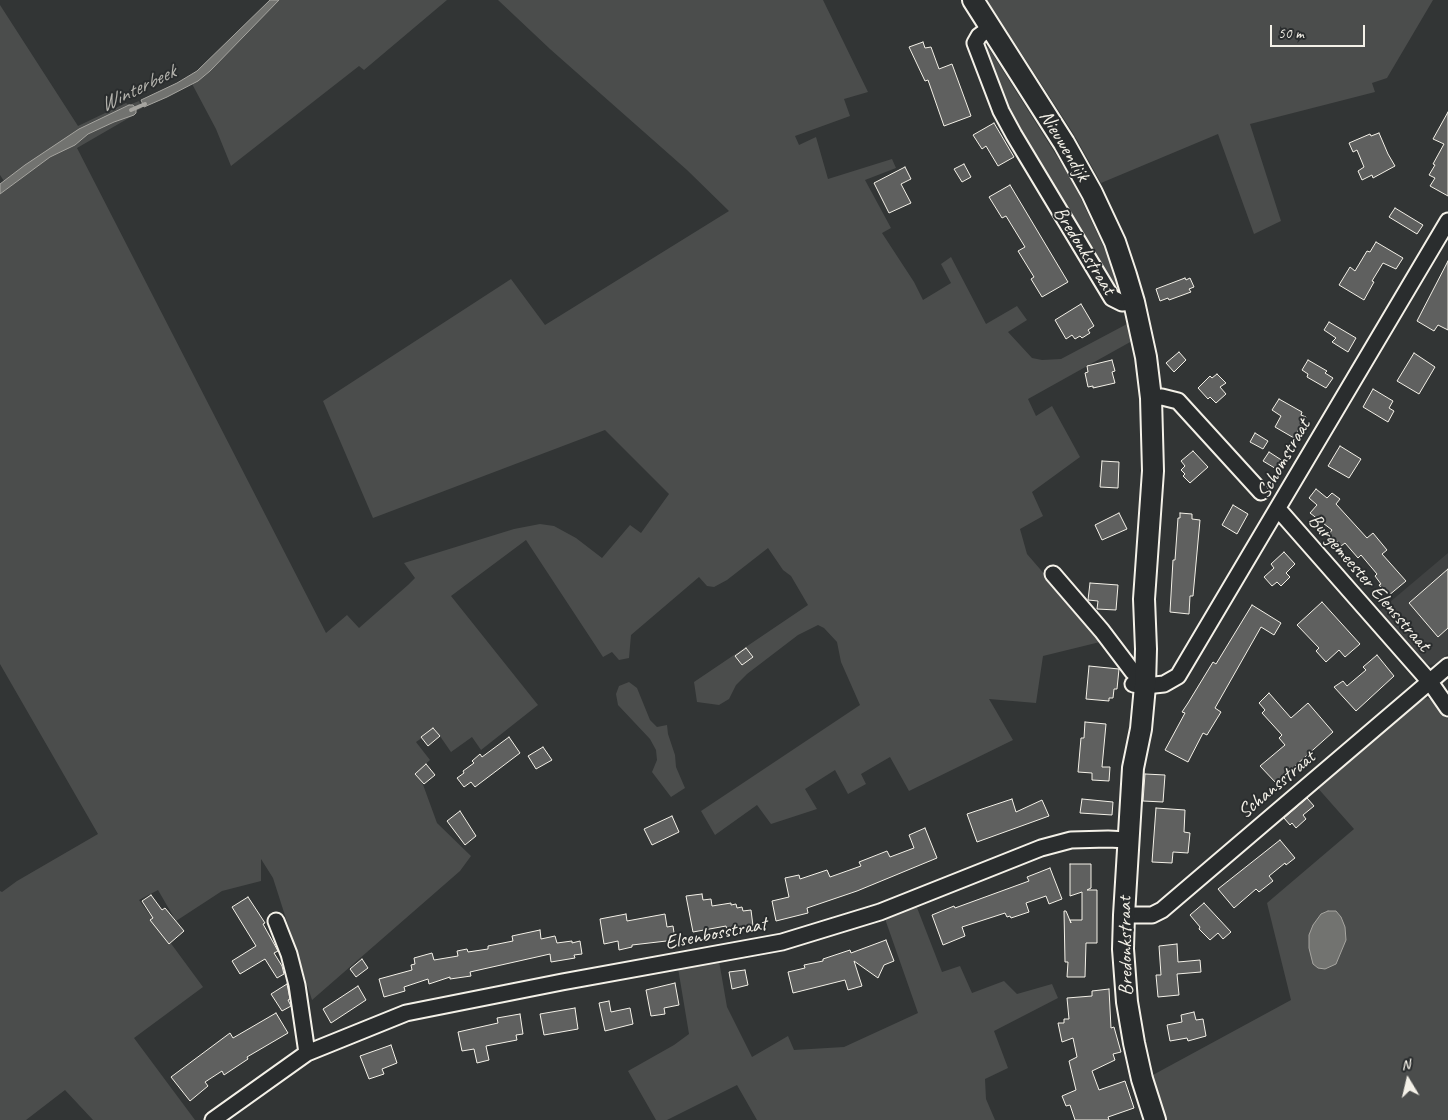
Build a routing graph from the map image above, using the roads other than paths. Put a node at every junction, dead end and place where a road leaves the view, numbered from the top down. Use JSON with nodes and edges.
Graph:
{"nodes":[{"id":1,"x":974,"y":0,"type":"edge"},
{"id":2,"x":990,"y":28,"type":"junction"},
{"id":3,"x":1448,"y":220,"type":"edge"},
{"id":4,"x":1134,"y":302,"type":"junction"},
{"id":5,"x":1151,"y":398,"type":"junction"},
{"id":6,"x":1261,"y":492,"type":"dead end"},
{"id":7,"x":1278,"y":509,"type":"junction"},
{"id":8,"x":1053,"y":574,"type":"dead end"},
{"id":9,"x":1448,"y":666,"type":"edge"},
{"id":10,"x":1137,"y":681,"type":"junction"},
{"id":11,"x":1430,"y":682,"type":"junction"},
{"id":12,"x":1448,"y":708,"type":"edge"},
{"id":13,"x":1128,"y":840,"type":"junction"},
{"id":14,"x":1124,"y":915,"type":"junction"},
{"id":15,"x":276,"y":920,"type":"dead end"},
{"id":16,"x":307,"y":1054,"type":"junction"},
{"id":17,"x":213,"y":1120,"type":"edge"},
{"id":18,"x":1155,"y":1120,"type":"edge"}],
"edges":[{"from":1,"to":2,"type":"street","name":"Nieuwendijk"},
{"from":2,"to":4,"type":"street","name":"Nieuwendijk"},
{"from":2,"to":4,"type":"street","name":"Bredonkstraat"},
{"from":3,"to":7,"type":"street","name":"Schomstraat"},
{"from":4,"to":5,"type":"street","name":"Bredonkstraat"},
{"from":5,"to":6,"type":"street"},
{"from":5,"to":10,"type":"street","name":"Bredonkstraat"},
{"from":7,"to":10,"type":"street","name":"Schomstraat"},
{"from":7,"to":11,"type":"street","name":"Burgemeester Elensstraat"},
{"from":8,"to":10,"type":"street"},
{"from":9,"to":11,"type":"street","name":"Schansstraat"},
{"from":10,"to":13,"type":"street","name":"Bredonkstraat"},
{"from":11,"to":12,"type":"street","name":"Burgemeester Elensstraat"},
{"from":11,"to":14,"type":"street","name":"Schansstraat"},
{"from":13,"to":14,"type":"street","name":"Bredonkstraat"},
{"from":13,"to":16,"type":"street","name":"Elsenbosstraat"},
{"from":14,"to":18,"type":"street","name":"Bredonkstraat"},
{"from":15,"to":16,"type":"street"},
{"from":16,"to":17,"type":"street","name":"Elsenbosstraat"}]}
